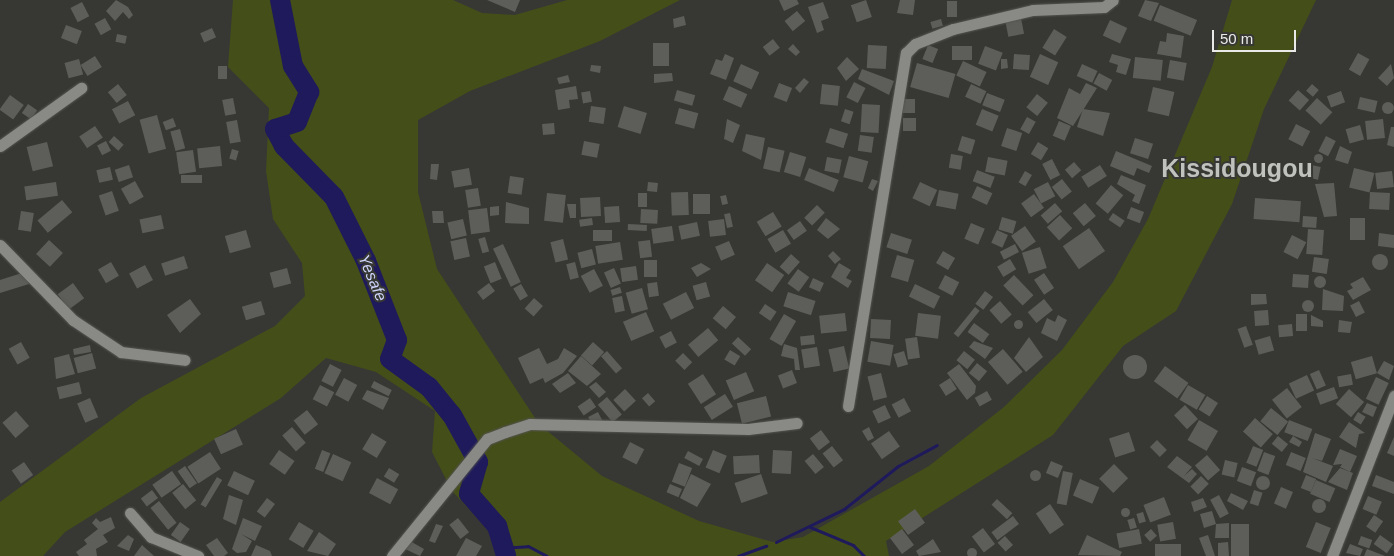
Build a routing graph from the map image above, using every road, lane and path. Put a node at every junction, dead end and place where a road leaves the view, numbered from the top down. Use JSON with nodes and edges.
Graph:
{"nodes":[{"id":1,"x":1113,"y":0,"type":"edge"},
{"id":2,"x":81,"y":88,"type":"dead end"},
{"id":3,"x":0,"y":146,"type":"edge"},
{"id":4,"x":0,"y":245,"type":"edge"},
{"id":5,"x":186,"y":360,"type":"dead end"},
{"id":6,"x":1394,"y":396,"type":"edge"},
{"id":7,"x":848,"y":406,"type":"dead end"},
{"id":8,"x":797,"y":423,"type":"dead end"},
{"id":9,"x":130,"y":513,"type":"dead end"},
{"id":10,"x":197,"y":556,"type":"edge"},
{"id":11,"x":392,"y":556,"type":"edge"},
{"id":12,"x":1332,"y":556,"type":"edge"}],
"edges":[{"from":1,"to":7,"type":"street"},
{"from":2,"to":3,"type":"street"},
{"from":4,"to":5,"type":"street"},
{"from":6,"to":12,"type":"street"},
{"from":8,"to":11,"type":"street"},
{"from":9,"to":10,"type":"street"}]}
